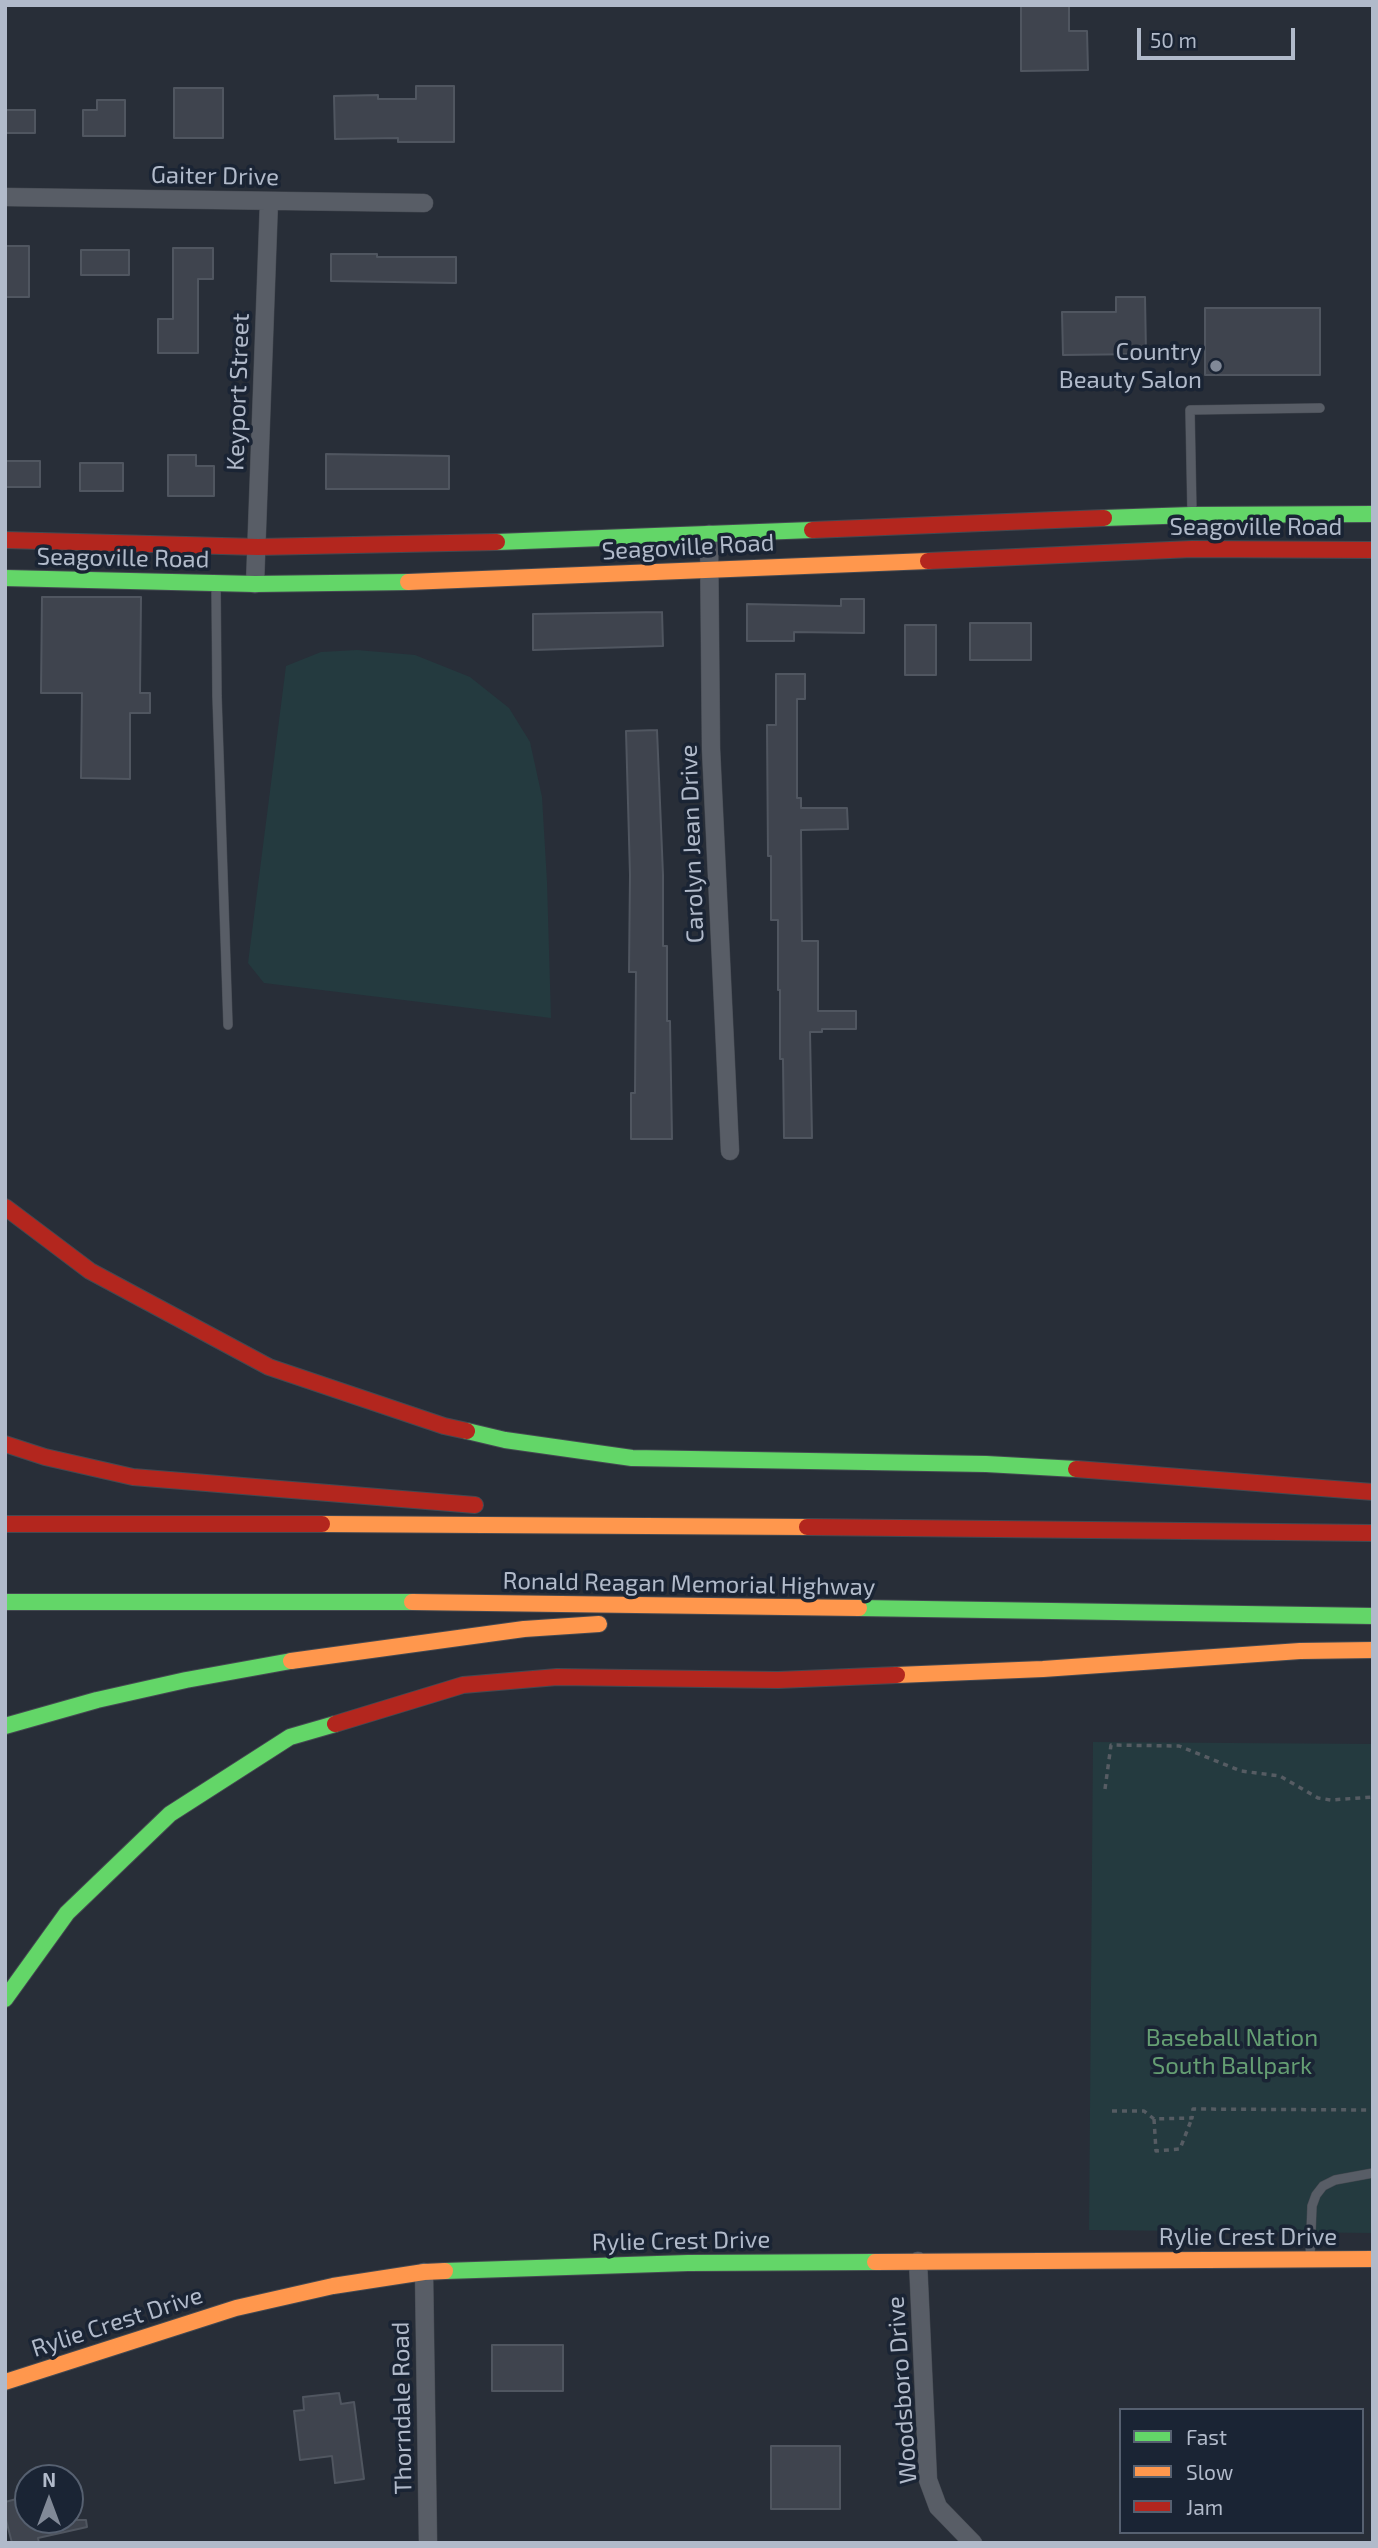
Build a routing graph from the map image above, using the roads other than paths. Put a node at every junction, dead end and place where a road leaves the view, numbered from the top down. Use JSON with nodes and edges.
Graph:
{"nodes":[{"id":1,"x":5,"y":197,"type":"edge"},
{"id":2,"x":269,"y":201,"type":"junction"},
{"id":3,"x":424,"y":203,"type":"dead end"},
{"id":4,"x":1320,"y":408,"type":"dead end"},
{"id":5,"x":1373,"y":514,"type":"edge"},
{"id":6,"x":1192,"y":532,"type":"junction"},
{"id":7,"x":709,"y":534,"type":"junction"},
{"id":8,"x":5,"y":540,"type":"edge"},
{"id":9,"x":258,"y":547,"type":"junction"},
{"id":10,"x":1373,"y":550,"type":"edge"},
{"id":11,"x":52,"y":560,"type":"junction"},
{"id":12,"x":711,"y":569,"type":"junction"},
{"id":13,"x":5,"y":578,"type":"edge"},
{"id":14,"x":216,"y":583,"type":"junction"},
{"id":15,"x":255,"y":584,"type":"junction"},
{"id":16,"x":228,"y":1025,"type":"dead end"},
{"id":17,"x":730,"y":1151,"type":"dead end"},
{"id":18,"x":5,"y":1207,"type":"edge"},
{"id":19,"x":5,"y":1444,"type":"edge"},
{"id":20,"x":1373,"y":1492,"type":"edge"},
{"id":21,"x":495,"y":1506,"type":"dead end"},
{"id":22,"x":549,"y":1510,"type":"dead end"},
{"id":23,"x":5,"y":1524,"type":"edge"},
{"id":24,"x":872,"y":1529,"type":"junction"},
{"id":25,"x":1373,"y":1533,"type":"edge"},
{"id":26,"x":5,"y":1602,"type":"edge"},
{"id":27,"x":1082,"y":1611,"type":"junction"},
{"id":28,"x":1373,"y":1616,"type":"edge"},
{"id":29,"x":670,"y":1622,"type":"dead end"},
{"id":30,"x":615,"y":1624,"type":"dead end"},
{"id":31,"x":1373,"y":1650,"type":"edge"},
{"id":32,"x":5,"y":1726,"type":"edge"},
{"id":33,"x":5,"y":1999,"type":"edge"},
{"id":34,"x":1373,"y":2173,"type":"edge"},
{"id":35,"x":1310,"y":2259,"type":"junction"},
{"id":36,"x":1373,"y":2259,"type":"edge"},
{"id":37,"x":918,"y":2261,"type":"junction"},
{"id":38,"x":424,"y":2272,"type":"junction"},
{"id":39,"x":5,"y":2382,"type":"edge"},
{"id":40,"x":428,"y":2543,"type":"edge"},
{"id":41,"x":973,"y":2543,"type":"edge"}],
"edges":[{"from":1,"to":2,"type":"street","name":"Gaiter Drive"},
{"from":2,"to":3,"type":"street","name":"Gaiter Drive"},
{"from":2,"to":9,"type":"street","name":"Keyport Street"},
{"from":4,"to":6,"type":"lane"},
{"from":5,"to":6,"type":"main road","name":"Seagoville Road"},
{"from":6,"to":7,"type":"main road","name":"Seagoville Road"},
{"from":6,"to":10,"type":"main road","name":"Seagoville Road"},
{"from":6,"to":12,"type":"main road","name":"Seagoville Road"},
{"from":7,"to":9,"type":"main road","name":"Seagoville Road"},
{"from":7,"to":12,"type":"street","name":"Carolyn Jean Drive"},
{"from":8,"to":11,"type":"main road","name":"Seagoville Road"},
{"from":9,"to":11,"type":"main road","name":"Seagoville Road"},
{"from":9,"to":15,"type":"street","name":"Keyport Street"},
{"from":11,"to":13,"type":"main road","name":"Seagoville Road"},
{"from":11,"to":14,"type":"main road","name":"Seagoville Road"},
{"from":12,"to":15,"type":"main road","name":"Seagoville Road"},
{"from":12,"to":17,"type":"street","name":"Carolyn Jean Drive"},
{"from":14,"to":15,"type":"main road","name":"Seagoville Road"},
{"from":14,"to":16,"type":"lane"},
{"from":18,"to":20,"type":"main road"},
{"from":19,"to":21,"type":"main road"},
{"from":22,"to":24,"type":"main road"},
{"from":23,"to":24,"type":"main road"},
{"from":24,"to":25,"type":"main road"},
{"from":26,"to":27,"type":"main road","name":"Ronald Reagan Memorial Highway"},
{"from":27,"to":28,"type":"main road","name":"Ronald Reagan Memorial Highway"},
{"from":27,"to":29,"type":"main road"},
{"from":30,"to":32,"type":"main road"},
{"from":31,"to":33,"type":"main road"},
{"from":34,"to":35,"type":"lane"},
{"from":35,"to":36,"type":"main road","name":"Rylie Crest Drive"},
{"from":35,"to":37,"type":"main road","name":"Rylie Crest Drive"},
{"from":37,"to":38,"type":"main road","name":"Rylie Crest Drive"},
{"from":37,"to":41,"type":"street","name":"Woodsboro Drive"},
{"from":38,"to":39,"type":"main road","name":"Rylie Crest Drive"},
{"from":38,"to":40,"type":"street","name":"Thorndale Road"}]}
